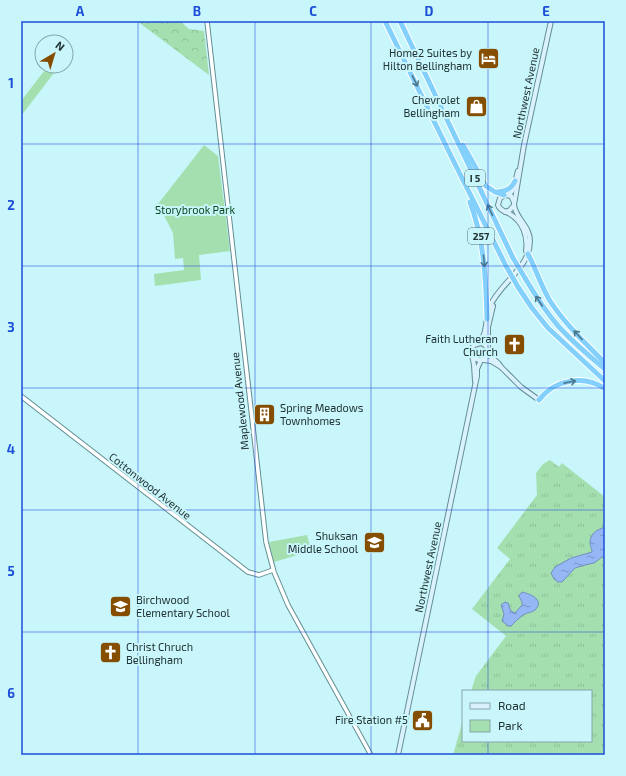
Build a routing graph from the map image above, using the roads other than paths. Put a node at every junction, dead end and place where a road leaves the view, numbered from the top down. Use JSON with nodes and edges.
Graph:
{"nodes":[{"id":1,"x":207,"y":21,"type":"edge"},
{"id":2,"x":385,"y":21,"type":"edge"},
{"id":3,"x":400,"y":21,"type":"edge"},
{"id":4,"x":550,"y":21,"type":"edge"},
{"id":5,"x":438,"y":99,"type":"junction"},
{"id":6,"x":453,"y":160,"type":"junction"},
{"id":7,"x":519,"y":169,"type":"junction"},
{"id":8,"x":515,"y":181,"type":"junction"},
{"id":9,"x":495,"y":192,"type":"junction"},
{"id":10,"x":505,"y":195,"type":"junction"},
{"id":11,"x":514,"y":204,"type":"junction"},
{"id":12,"x":505,"y":212,"type":"junction"},
{"id":13,"x":528,"y":254,"type":"junction"},
{"id":14,"x":521,"y":265,"type":"junction"},
{"id":15,"x":493,"y":302,"type":"junction"},
{"id":16,"x":487,"y":319,"type":"junction"},
{"id":17,"x":478,"y":343,"type":"junction"},
{"id":18,"x":488,"y":347,"type":"junction"},
{"id":19,"x":489,"y":352,"type":"junction"},
{"id":20,"x":473,"y":357,"type":"junction"},
{"id":21,"x":482,"y":360,"type":"junction"},
{"id":22,"x":605,"y":363,"type":"edge"},
{"id":23,"x":501,"y":367,"type":"junction"},
{"id":24,"x":605,"y":369,"type":"edge"},
{"id":25,"x":605,"y":381,"type":"edge"},
{"id":26,"x":475,"y":383,"type":"junction"},
{"id":27,"x":605,"y":389,"type":"edge"},
{"id":28,"x":21,"y":396,"type":"edge"},
{"id":29,"x":539,"y":400,"type":"joint"},
{"id":30,"x":273,"y":570,"type":"junction"},
{"id":31,"x":371,"y":755,"type":"edge"},
{"id":32,"x":398,"y":755,"type":"edge"}],
"edges":[{"from":1,"to":30,"type":"street","name":"Maplewood Avenue"},
{"from":2,"to":6,"type":"highway","number":"I 5","one_way":true},
{"from":3,"to":5,"type":"highway","number":"I 5"},
{"from":4,"to":7,"type":"main road","name":"Northwest Avenue"},
{"from":5,"to":9,"type":"highway"},
{"from":24,"to":5,"type":"highway","number":"I 5","one_way":true,"bridge":true},
{"from":6,"to":16,"type":"highway","number":"257","one_way":true},
{"from":6,"to":25,"type":"highway","number":"I 5","bridge":true},
{"from":7,"to":8,"type":"main road","name":"Northwest Avenue"},
{"from":7,"to":11,"type":"main road","name":"Northwest Avenue"},
{"from":8,"to":9,"type":"highway"},
{"from":8,"to":10,"type":"main road","name":"Northwest Avenue"},
{"from":9,"to":10,"type":"highway"},
{"from":10,"to":11,"type":"main road"},
{"from":10,"to":12,"type":"main road"},
{"from":11,"to":12,"type":"main road"},
{"from":11,"to":13,"type":"main road"},
{"from":12,"to":14,"type":"main road"},
{"from":13,"to":14,"type":"main road"},
{"from":22,"to":13,"type":"highway","one_way":true},
{"from":14,"to":15,"type":"main road"},
{"from":15,"to":16,"type":"main road"},
{"from":15,"to":18,"type":"main road"},
{"from":16,"to":17,"type":"main road"},
{"from":17,"to":18,"type":"main road"},
{"from":17,"to":20,"type":"main road"},
{"from":18,"to":19,"type":"main road"},
{"from":19,"to":21,"type":"main road"},
{"from":19,"to":23,"type":"main road"},
{"from":20,"to":21,"type":"main road"},
{"from":20,"to":26,"type":"main road","name":"Northwest Avenue"},
{"from":21,"to":23,"type":"main road"},
{"from":21,"to":26,"type":"main road","name":"Northwest Avenue"},
{"from":23,"to":29,"type":"main road"},
{"from":26,"to":32,"type":"main road","name":"Northwest Avenue"},
{"from":29,"to":27,"type":"highway","one_way":true},
{"from":28,"to":30,"type":"street","name":"Cottonwood Avenue"},
{"from":30,"to":31,"type":"street","name":"Maplewood Avenue"}]}
